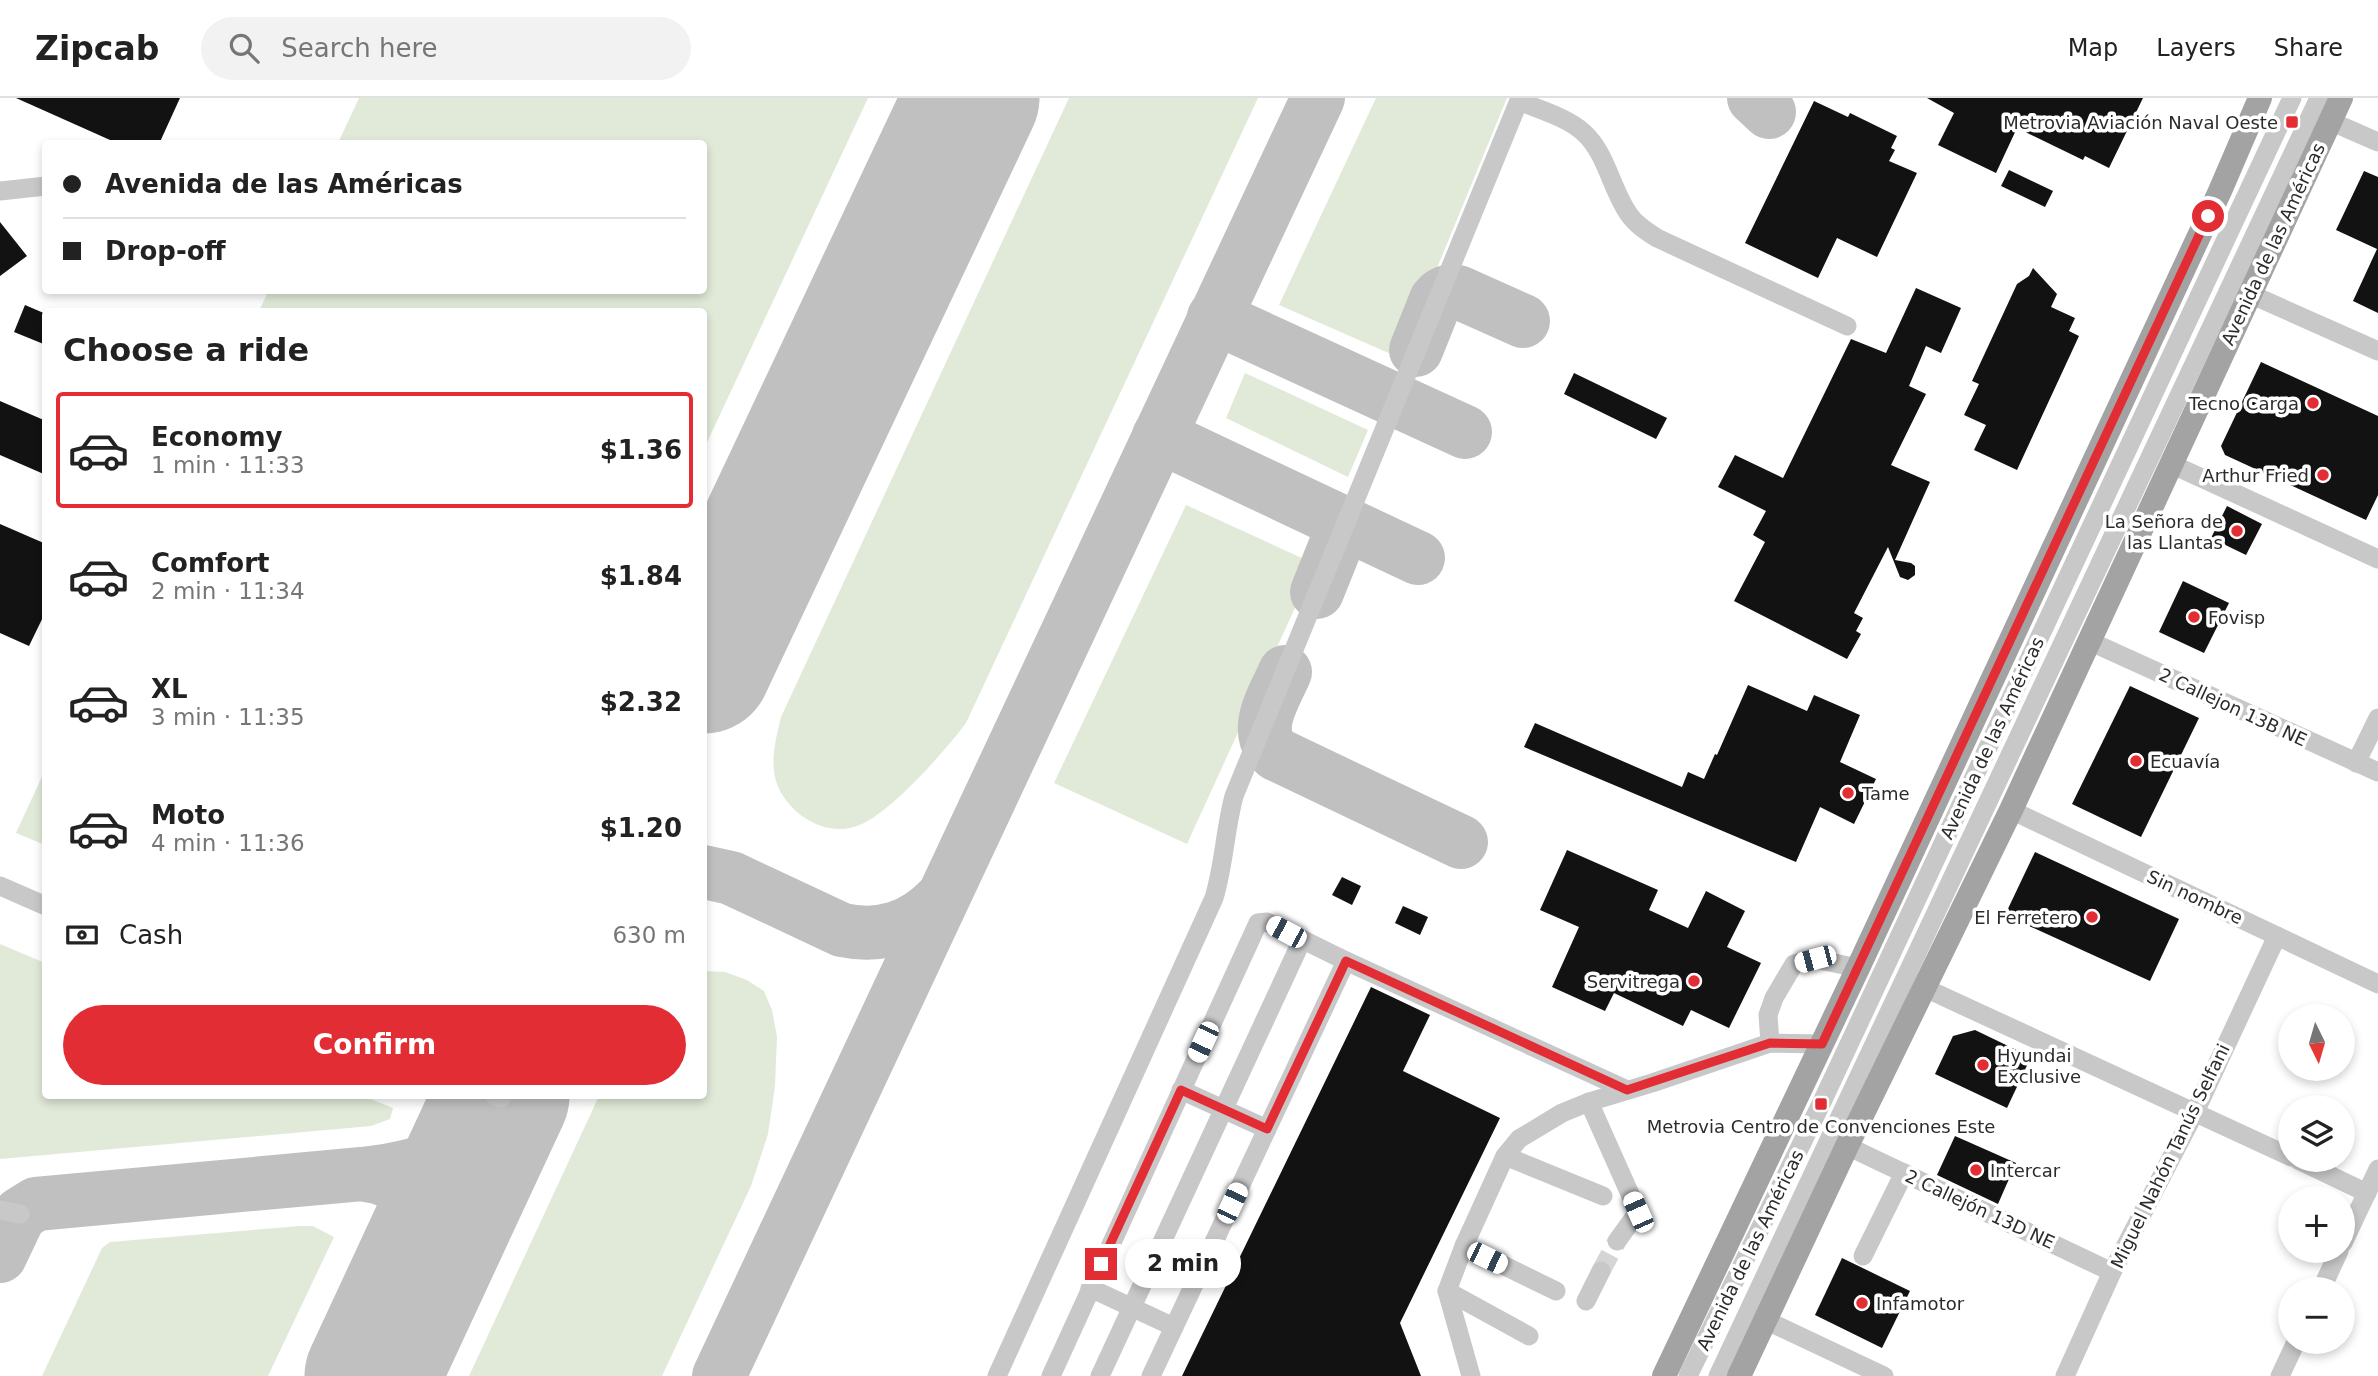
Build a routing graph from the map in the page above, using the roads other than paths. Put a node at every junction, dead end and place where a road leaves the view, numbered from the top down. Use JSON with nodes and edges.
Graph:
{"nodes":[{"id":1,"x":2260,"y":98,"type":"edge"},
{"id":2,"x":2292,"y":98,"type":"edge"},
{"id":3,"x":2319,"y":98,"type":"edge"},
{"id":4,"x":2341,"y":98,"type":"edge"},
{"id":5,"x":1520,"y":99,"type":"edge"},
{"id":6,"x":2330,"y":121,"type":"junction"},
{"id":7,"x":2378,"y":142,"type":"edge"},
{"id":8,"x":42,"y":186,"type":"edge"},
{"id":9,"x":0,"y":191,"type":"edge"},
{"id":10,"x":2250,"y":294,"type":"junction"},
{"id":11,"x":1847,"y":326,"type":"dead end"},
{"id":12,"x":2378,"y":351,"type":"edge"},
{"id":13,"x":2171,"y":464,"type":"junction"},
{"id":14,"x":2378,"y":559,"type":"edge"},
{"id":15,"x":2089,"y":641,"type":"junction"},
{"id":16,"x":2378,"y":718,"type":"edge"},
{"id":17,"x":2356,"y":763,"type":"junction"},
{"id":18,"x":2378,"y":772,"type":"edge"},
{"id":19,"x":2011,"y":810,"type":"junction"},
{"id":20,"x":0,"y":886,"type":"edge"},
{"id":21,"x":42,"y":904,"type":"edge"},
{"id":22,"x":2277,"y":936,"type":"junction"},
{"id":23,"x":1302,"y":940,"type":"junction"},
{"id":24,"x":1346,"y":961,"type":"junction"},
{"id":25,"x":1858,"y":968,"type":"junction"},
{"id":26,"x":2378,"y":984,"type":"edge"},
{"id":27,"x":1925,"y":988,"type":"junction"},
{"id":28,"x":1770,"y":1043,"type":"junction"},
{"id":29,"x":1822,"y":1044,"type":"junction"},
{"id":30,"x":1181,"y":1090,"type":"junction"},
{"id":31,"x":1627,"y":1090,"type":"junction"},
{"id":32,"x":1589,"y":1101,"type":"junction"},
{"id":33,"x":1224,"y":1109,"type":"junction"},
{"id":34,"x":2195,"y":1112,"type":"junction"},
{"id":35,"x":1267,"y":1129,"type":"junction"},
{"id":36,"x":1847,"y":1146,"type":"junction"},
{"id":37,"x":2278,"y":1151,"type":"edge"},
{"id":38,"x":1506,"y":1156,"type":"junction"},
{"id":39,"x":2378,"y":1170,"type":"edge"},
{"id":40,"x":2323,"y":1172,"type":"edge"},
{"id":41,"x":1904,"y":1173,"type":"junction"},
{"id":42,"x":2367,"y":1193,"type":"junction"},
{"id":43,"x":1603,"y":1196,"type":"dead end"},
{"id":44,"x":0,"y":1210,"type":"edge"},
{"id":45,"x":20,"y":1214,"type":"dead end"},
{"id":46,"x":2355,"y":1218,"type":"edge"},
{"id":47,"x":1617,"y":1241,"type":"tunnel mouth"},
{"id":48,"x":1464,"y":1246,"type":"junction"},
{"id":49,"x":1863,"y":1255,"type":"dead end"},
{"id":50,"x":1601,"y":1270,"type":"tunnel mouth"},
{"id":51,"x":2112,"y":1272,"type":"junction"},
{"id":52,"x":1090,"y":1288,"type":"junction"},
{"id":53,"x":1447,"y":1291,"type":"junction"},
{"id":54,"x":1556,"y":1291,"type":"dead end"},
{"id":55,"x":1586,"y":1301,"type":"dead end"},
{"id":56,"x":1132,"y":1308,"type":"junction"},
{"id":57,"x":1765,"y":1320,"type":"junction"},
{"id":58,"x":1174,"y":1327,"type":"junction"},
{"id":59,"x":1528,"y":1335,"type":"dead end"},
{"id":60,"x":2292,"y":1354,"type":"edge"},
{"id":61,"x":2286,"y":1374,"type":"edge"},
{"id":62,"x":997,"y":1376,"type":"edge"},
{"id":63,"x":1051,"y":1376,"type":"edge"},
{"id":64,"x":1100,"y":1376,"type":"edge"},
{"id":65,"x":1151,"y":1376,"type":"edge"},
{"id":66,"x":1471,"y":1376,"type":"edge"},
{"id":67,"x":1664,"y":1376,"type":"edge"},
{"id":68,"x":1688,"y":1376,"type":"edge"},
{"id":69,"x":1718,"y":1376,"type":"edge"},
{"id":70,"x":1739,"y":1376,"type":"edge"},
{"id":71,"x":1884,"y":1376,"type":"edge"},
{"id":72,"x":2065,"y":1376,"type":"edge"}],
"edges":[{"from":1,"to":25,"type":"main road","name":"Avenida de las Américas"},
{"from":2,"to":68,"type":"street","name":"Avenida de las Américas"},
{"from":3,"to":69,"type":"street","name":"Avenida de las Américas"},
{"from":4,"to":6,"type":"main road","name":"Avenida de las Américas"},
{"from":5,"to":11,"type":"street"},
{"from":5,"to":62,"type":"street"},
{"from":6,"to":7,"type":"street"},
{"from":6,"to":10,"type":"main road","name":"Avenida de las Américas"},
{"from":8,"to":9,"type":"street"},
{"from":10,"to":12,"type":"street"},
{"from":10,"to":13,"type":"main road","name":"Avenida de las Américas"},
{"from":13,"to":14,"type":"street"},
{"from":13,"to":15,"type":"main road","name":"Avenida de las Américas"},
{"from":15,"to":17,"type":"street","name":"2 Callejon 13B NE"},
{"from":15,"to":19,"type":"main road","name":"Avenida de las Américas"},
{"from":16,"to":17,"type":"street"},
{"from":17,"to":18,"type":"street","name":"2 Callejon 13B NE"},
{"from":19,"to":22,"type":"street","name":"Sin nombre"},
{"from":19,"to":27,"type":"main road","name":"Avenida de las Américas"},
{"from":20,"to":21,"type":"street"},
{"from":22,"to":26,"type":"street","name":"Sin nombre"},
{"from":22,"to":34,"type":"street","name":"Miguel Nahón Tanús Selfani"},
{"from":23,"to":24,"type":"street"},
{"from":23,"to":30,"type":"street"},
{"from":23,"to":33,"type":"street"},
{"from":24,"to":31,"type":"street"},
{"from":24,"to":35,"type":"street"},
{"from":25,"to":28,"type":"street"},
{"from":25,"to":29,"type":"main road","name":"Avenida de las Américas"},
{"from":27,"to":34,"type":"street"},
{"from":27,"to":36,"type":"main road","name":"Avenida de las Américas"},
{"from":28,"to":29,"type":"street"},
{"from":28,"to":31,"type":"street"},
{"from":29,"to":67,"type":"main road","name":"Avenida de las Américas"},
{"from":30,"to":33,"type":"street"},
{"from":30,"to":52,"type":"street"},
{"from":31,"to":32,"type":"street"},
{"from":32,"to":38,"type":"street"},
{"from":32,"to":47,"type":"street"},
{"from":33,"to":35,"type":"street"},
{"from":33,"to":56,"type":"street"},
{"from":34,"to":37,"type":"street"},
{"from":34,"to":51,"type":"street","name":"Miguel Nahón Tanús Selfani"},
{"from":35,"to":58,"type":"street"},
{"from":36,"to":41,"type":"street","name":"2 Callejón 13D NE"},
{"from":36,"to":57,"type":"main road","name":"Avenida de las Américas"},
{"from":38,"to":43,"type":"street"},
{"from":38,"to":48,"type":"street"},
{"from":39,"to":42,"type":"street"},
{"from":40,"to":42,"type":"street"},
{"from":41,"to":49,"type":"street"},
{"from":41,"to":51,"type":"street","name":"2 Callejón 13D NE"},
{"from":42,"to":46,"type":"street"},
{"from":44,"to":45,"type":"street"},
{"from":48,"to":53,"type":"street"},
{"from":48,"to":54,"type":"street"},
{"from":50,"to":55,"type":"street"},
{"from":51,"to":72,"type":"street","name":"Miguel Nahón Tanús Selfani"},
{"from":52,"to":56,"type":"street"},
{"from":52,"to":63,"type":"street"},
{"from":53,"to":59,"type":"street"},
{"from":53,"to":66,"type":"street"},
{"from":56,"to":58,"type":"street"},
{"from":56,"to":64,"type":"street"},
{"from":57,"to":70,"type":"main road","name":"Avenida de las Américas"},
{"from":57,"to":71,"type":"street"},
{"from":58,"to":65,"type":"street"},
{"from":60,"to":61,"type":"street"}]}
